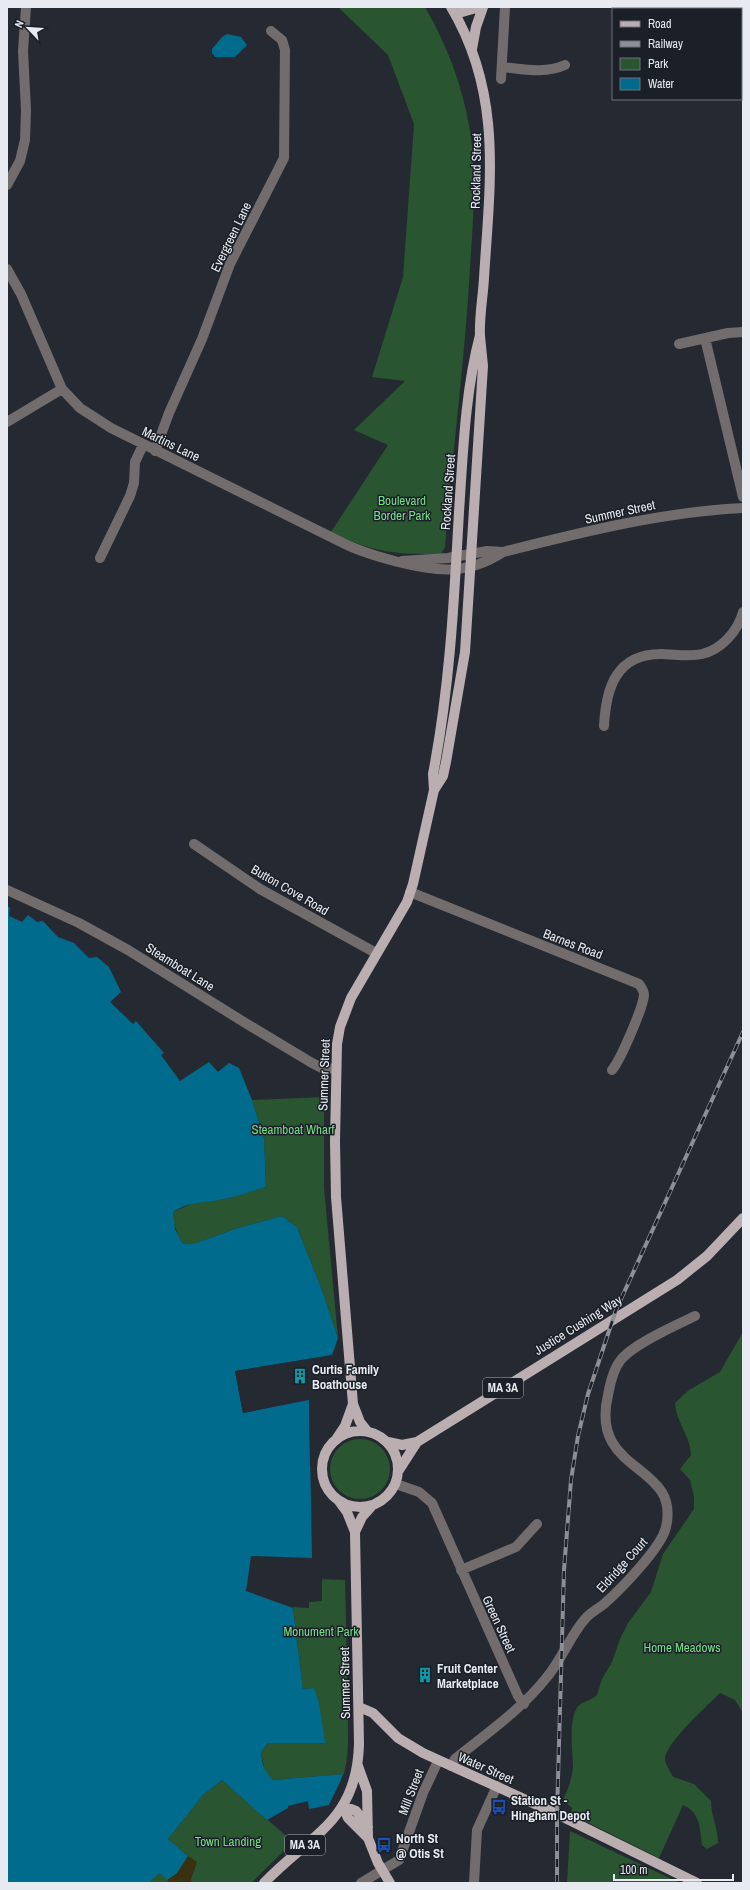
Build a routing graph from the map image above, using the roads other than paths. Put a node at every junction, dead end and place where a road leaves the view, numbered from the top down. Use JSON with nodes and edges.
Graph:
{"nodes":[{"id":1,"x":26,"y":7,"type":"edge"},
{"id":2,"x":480,"y":7,"type":"edge"},
{"id":3,"x":484,"y":7,"type":"edge"},
{"id":4,"x":505,"y":7,"type":"edge"},
{"id":5,"x":453,"y":11,"type":"edge"},
{"id":6,"x":271,"y":31,"type":"dead end"},
{"id":7,"x":472,"y":49,"type":"junction"},
{"id":8,"x":565,"y":65,"type":"dead end"},
{"id":9,"x":502,"y":67,"type":"junction"},
{"id":10,"x":501,"y":79,"type":"dead end"},
{"id":11,"x":7,"y":185,"type":"edge"},
{"id":12,"x":7,"y":269,"type":"edge"},
{"id":13,"x":743,"y":332,"type":"edge"},
{"id":14,"x":480,"y":335,"type":"junction"},
{"id":15,"x":705,"y":338,"type":"junction"},
{"id":16,"x":679,"y":344,"type":"dead end"},
{"id":17,"x":62,"y":389,"type":"junction"},
{"id":18,"x":7,"y":422,"type":"edge"},
{"id":19,"x":143,"y":445,"type":"junction"},
{"id":20,"x":155,"y":451,"type":"junction"},
{"id":21,"x":743,"y":497,"type":"edge"},
{"id":22,"x":743,"y":508,"type":"edge"},
{"id":23,"x":503,"y":552,"type":"junction"},
{"id":24,"x":472,"y":554,"type":"junction"},
{"id":25,"x":457,"y":556,"type":"junction"},
{"id":26,"x":100,"y":558,"type":"dead end"},
{"id":27,"x":398,"y":562,"type":"junction"},
{"id":28,"x":471,"y":566,"type":"junction"},
{"id":29,"x":456,"y":569,"type":"junction"},
{"id":30,"x":743,"y":612,"type":"edge"},
{"id":31,"x":604,"y":726,"type":"dead end"},
{"id":32,"x":434,"y":790,"type":"junction"},
{"id":33,"x":194,"y":844,"type":"dead end"},
{"id":34,"x":7,"y":890,"type":"edge"},
{"id":35,"x":410,"y":892,"type":"junction"},
{"id":36,"x":376,"y":953,"type":"junction"},
{"id":37,"x":336,"y":1069,"type":"junction"},
{"id":38,"x":612,"y":1070,"type":"dead end"},
{"id":39,"x":743,"y":1218,"type":"edge"},
{"id":40,"x":695,"y":1316,"type":"dead end"},
{"id":41,"x":353,"y":1404,"type":"junction"},
{"id":42,"x":368,"y":1432,"type":"junction"},
{"id":43,"x":336,"y":1439,"type":"junction"},
{"id":44,"x":388,"y":1442,"type":"junction"},
{"id":45,"x":417,"y":1442,"type":"junction"},
{"id":46,"x":399,"y":1470,"type":"junction"},
{"id":47,"x":396,"y":1484,"type":"junction"},
{"id":48,"x":339,"y":1501,"type":"junction"},
{"id":49,"x":371,"y":1507,"type":"junction"},
{"id":50,"x":537,"y":1524,"type":"dead end"},
{"id":51,"x":355,"y":1532,"type":"junction"},
{"id":52,"x":461,"y":1570,"type":"junction"},
{"id":53,"x":524,"y":1704,"type":"junction"},
{"id":54,"x":359,"y":1707,"type":"junction"},
{"id":55,"x":438,"y":1761,"type":"junction"},
{"id":56,"x":358,"y":1766,"type":"junction"},
{"id":57,"x":451,"y":1766,"type":"junction"},
{"id":58,"x":497,"y":1786,"type":"junction"},
{"id":59,"x":343,"y":1806,"type":"junction"},
{"id":60,"x":369,"y":1833,"type":"junction"},
{"id":61,"x":382,"y":1870,"type":"junction"},
{"id":62,"x":264,"y":1883,"type":"edge"},
{"id":63,"x":361,"y":1883,"type":"edge"},
{"id":64,"x":390,"y":1883,"type":"edge"},
{"id":65,"x":474,"y":1883,"type":"edge"},
{"id":66,"x":697,"y":1883,"type":"edge"}],
"edges":[{"from":1,"to":11,"type":"street"},
{"from":2,"to":5,"type":"main road","name":"Rockland Street"},
{"from":3,"to":7,"type":"main road"},
{"from":4,"to":9,"type":"street"},
{"from":5,"to":7,"type":"main road","name":"Rockland Street"},
{"from":6,"to":20,"type":"street","name":"Evergreen Lane"},
{"from":7,"to":14,"type":"main road","name":"Rockland Street"},
{"from":8,"to":9,"type":"street"},
{"from":9,"to":10,"type":"street"},
{"from":12,"to":17,"type":"street","name":"Martins Lane"},
{"from":13,"to":15,"type":"street"},
{"from":14,"to":24,"type":"main road","name":"Rockland Street"},
{"from":14,"to":25,"type":"main road","name":"Rockland Street"},
{"from":15,"to":16,"type":"street"},
{"from":15,"to":21,"type":"street"},
{"from":17,"to":18,"type":"street"},
{"from":17,"to":19,"type":"street","name":"Martins Lane"},
{"from":19,"to":20,"type":"street","name":"Martins Lane"},
{"from":19,"to":26,"type":"street"},
{"from":20,"to":27,"type":"street","name":"Martins Lane"},
{"from":22,"to":23,"type":"street","name":"Summer Street"},
{"from":23,"to":24,"type":"street","name":"Summer Street"},
{"from":23,"to":28,"type":"street","name":"Summer Street"},
{"from":24,"to":25,"type":"street","name":"Summer Street"},
{"from":24,"to":28,"type":"main road","name":"Summer Street"},
{"from":25,"to":27,"type":"street","name":"Martins Lane"},
{"from":25,"to":29,"type":"main road","name":"Summer Street"},
{"from":27,"to":29,"type":"street","name":"Martins Lane"},
{"from":28,"to":29,"type":"street","name":"Summer Street"},
{"from":28,"to":32,"type":"main road","name":"Summer Street"},
{"from":29,"to":32,"type":"main road","name":"Summer Street"},
{"from":30,"to":31,"type":"street"},
{"from":32,"to":35,"type":"main road","name":"Summer Street"},
{"from":33,"to":36,"type":"street","name":"Button Cove Road"},
{"from":34,"to":37,"type":"street","name":"Steamboat Lane"},
{"from":35,"to":36,"type":"main road","name":"Summer Street"},
{"from":35,"to":38,"type":"street","name":"Barnes Road"},
{"from":36,"to":37,"type":"main road","name":"Summer Street"},
{"from":37,"to":41,"type":"main road","name":"Summer Street"},
{"from":39,"to":45,"type":"main road","name":"Justice Cushing Way","number":"MA 3A"},
{"from":40,"to":53,"type":"street","name":"Eldridge Court"},
{"from":41,"to":42,"type":"main road","name":"Summer Street"},
{"from":41,"to":43,"type":"main road","name":"Summer Street"},
{"from":42,"to":43,"type":"main road"},
{"from":42,"to":44,"type":"main road","number":"MA 3A"},
{"from":43,"to":48,"type":"main road","number":"MA 3A"},
{"from":44,"to":45,"type":"main road","name":"Justice Cushing Way","number":"MA 3A"},
{"from":44,"to":46,"type":"main road"},
{"from":45,"to":46,"type":"main road","name":"Justice Cushing Way","number":"MA 3A"},
{"from":46,"to":47,"type":"main road","number":"MA 3A"},
{"from":47,"to":49,"type":"main road","number":"MA 3A"},
{"from":47,"to":52,"type":"street","name":"Green Street"},
{"from":48,"to":49,"type":"main road"},
{"from":48,"to":51,"type":"main road","name":"Summer Street","number":"MA 3A"},
{"from":49,"to":51,"type":"main road","name":"Summer Street","number":"MA 3A"},
{"from":50,"to":52,"type":"street"},
{"from":51,"to":54,"type":"main road","name":"Summer Street","number":"MA 3A"},
{"from":52,"to":53,"type":"street","name":"Green Street"},
{"from":53,"to":57,"type":"street"},
{"from":54,"to":55,"type":"main road","name":"Water Street"},
{"from":54,"to":56,"type":"main road","name":"Summer Street","number":"MA 3A"},
{"from":55,"to":57,"type":"main road","name":"Water Street"},
{"from":55,"to":61,"type":"street","name":"Mill Street"},
{"from":56,"to":59,"type":"main road","name":"Summer Street","number":"MA 3A"},
{"from":56,"to":60,"type":"main road"},
{"from":57,"to":58,"type":"main road","name":"Water Street"},
{"from":58,"to":65,"type":"street"},
{"from":58,"to":66,"type":"main road","name":"Water Street"},
{"from":59,"to":60,"type":"main road"},
{"from":59,"to":62,"type":"main road","number":"MA 3A"},
{"from":60,"to":61,"type":"main road"},
{"from":61,"to":63,"type":"street","name":"Mill Street"},
{"from":61,"to":64,"type":"main road"}]}
